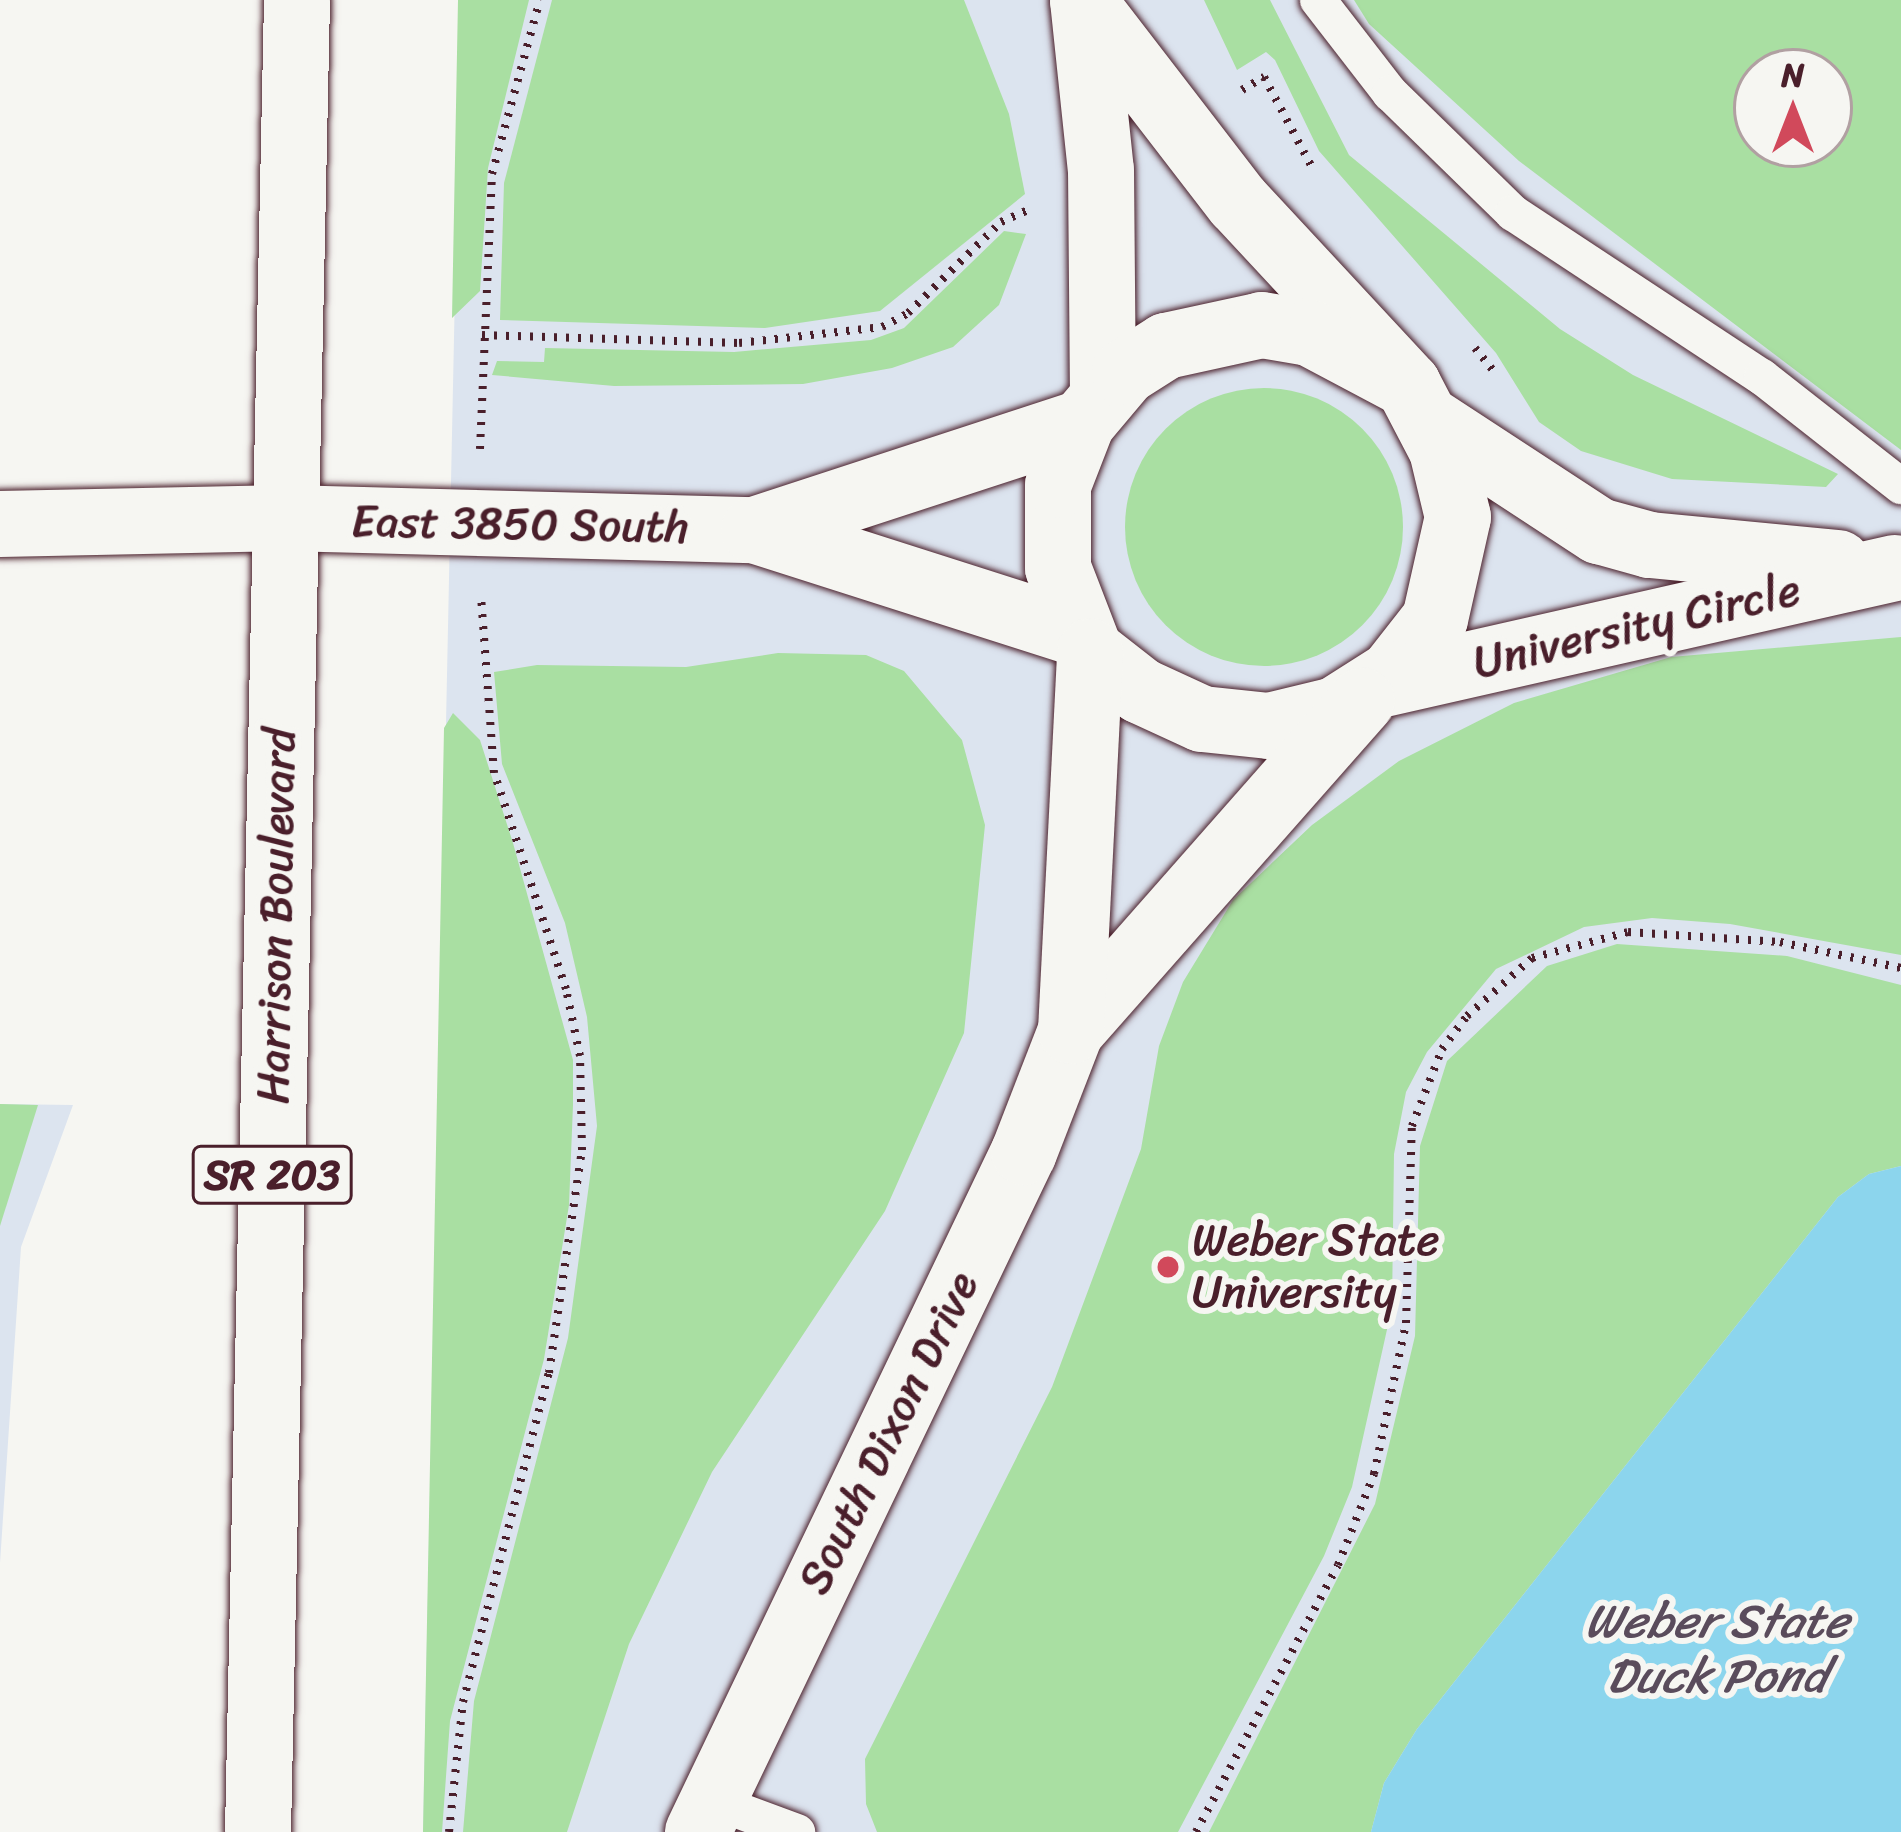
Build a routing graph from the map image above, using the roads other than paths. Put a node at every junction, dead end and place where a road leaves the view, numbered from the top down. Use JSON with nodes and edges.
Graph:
{"nodes":[{"id":1,"x":297,"y":0,"type":"edge"},
{"id":2,"x":1318,"y":0,"type":"edge"},
{"id":3,"x":1083,"y":1,"type":"edge"},
{"id":4,"x":1417,"y":401,"type":"junction"},
{"id":5,"x":1093,"y":408,"type":"junction"},
{"id":6,"x":1901,"y":486,"type":"edge"},
{"id":7,"x":286,"y":518,"type":"junction"},
{"id":8,"x":0,"y":524,"type":"edge"},
{"id":9,"x":754,"y":530,"type":"junction"},
{"id":10,"x":1898,"y":568,"type":"edge"},
{"id":11,"x":1085,"y":642,"type":"junction"},
{"id":12,"x":1374,"y":689,"type":"junction"},
{"id":13,"x":1071,"y":1031,"type":"junction"},
{"id":14,"x":704,"y":1816,"type":"edge"},
{"id":15,"x":258,"y":1832,"type":"edge"},
{"id":16,"x":796,"y":1832,"type":"edge"}],
"edges":[{"from":1,"to":7,"type":"street","name":"Harrison Boulevard","number":"SR 203"},
{"from":2,"to":6,"type":"lane"},
{"from":3,"to":4,"type":"street"},
{"from":3,"to":5,"type":"street"},
{"from":4,"to":5,"type":"street"},
{"from":4,"to":10,"type":"street","name":"University Circle"},
{"from":4,"to":12,"type":"street"},
{"from":5,"to":9,"type":"street","name":"East 3850 South"},
{"from":5,"to":11,"type":"street"},
{"from":7,"to":8,"type":"street","name":"East 3850 South"},
{"from":7,"to":9,"type":"street","name":"East 3850 South"},
{"from":7,"to":15,"type":"street","name":"Harrison Boulevard","number":"SR 203"},
{"from":9,"to":11,"type":"street","name":"East 3850 South"},
{"from":10,"to":12,"type":"street","name":"University Circle"},
{"from":11,"to":12,"type":"street"},
{"from":11,"to":13,"type":"street","name":"South Dixon Drive"},
{"from":12,"to":13,"type":"street","name":"South Dixon Drive"},
{"from":13,"to":14,"type":"street","name":"South Dixon Drive"},
{"from":14,"to":16,"type":"lane"}]}
